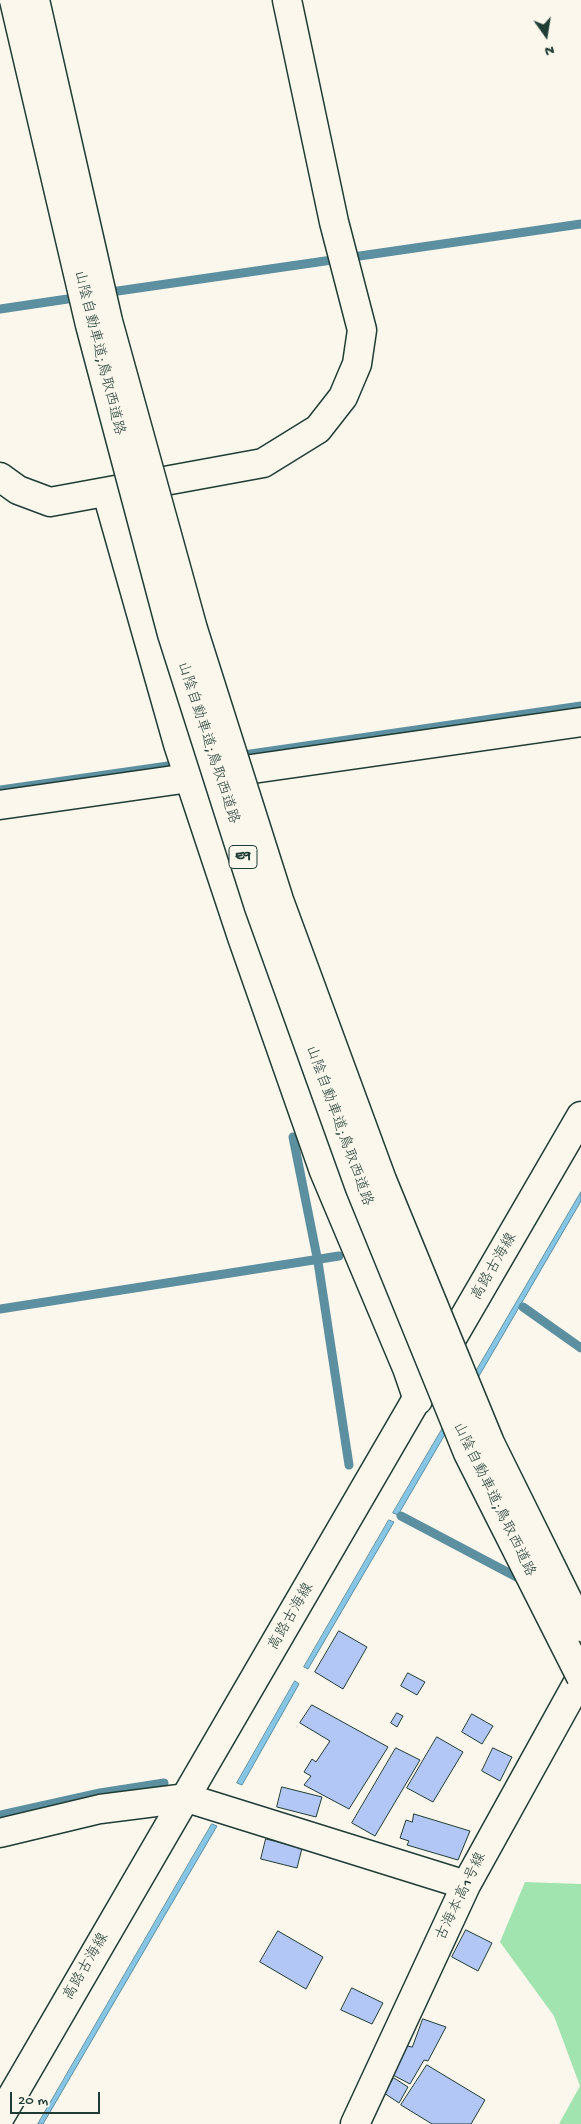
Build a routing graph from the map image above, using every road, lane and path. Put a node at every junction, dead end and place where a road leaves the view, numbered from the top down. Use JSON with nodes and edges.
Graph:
{"nodes":[{"id":1,"x":14,"y":0,"type":"edge"},
{"id":2,"x":35,"y":0,"type":"edge"},
{"id":3,"x":287,"y":0,"type":"edge"},
{"id":4,"x":0,"y":477,"type":"edge"},
{"id":5,"x":107,"y":493,"type":"junction"},
{"id":6,"x":581,"y":722,"type":"edge"},
{"id":7,"x":189,"y":777,"type":"junction"},
{"id":8,"x":0,"y":805,"type":"edge"},
{"id":9,"x":581,"y":1116,"type":"edge"},
{"id":10,"x":418,"y":1400,"type":"junction"},
{"id":11,"x":581,"y":1627,"type":"edge"},
{"id":12,"x":581,"y":1677,"type":"edge"},
{"id":13,"x":186,"y":1798,"type":"junction"},
{"id":14,"x":0,"y":1833,"type":"edge"},
{"id":15,"x":466,"y":1885,"type":"junction"},
{"id":16,"x":0,"y":2116,"type":"edge"},
{"id":17,"x":355,"y":2124,"type":"edge"}],
"edges":[{"from":1,"to":12,"type":"main road","name":"山陰自動車道;鳥取西道路","number":"E9","bridge":true},
{"from":2,"to":11,"type":"main road","name":"山陰自動車道;鳥取西道路","number":"E9","bridge":true},
{"from":3,"to":5,"type":"main road"},
{"from":4,"to":5,"type":"main road"},
{"from":5,"to":7,"type":"main road"},
{"from":6,"to":7,"type":"main road"},
{"from":7,"to":8,"type":"main road"},
{"from":7,"to":10,"type":"main road"},
{"from":9,"to":10,"type":"main road","name":"高路古海線"},
{"from":10,"to":13,"type":"main road","name":"高路古海線"},
{"from":12,"to":15,"type":"main road","name":"古海本高1号線"},
{"from":13,"to":14,"type":"main road"},
{"from":13,"to":15,"type":"main road"},
{"from":13,"to":16,"type":"main road","name":"高路古海線"},
{"from":15,"to":17,"type":"main road","name":"古海本高1号線"}]}
